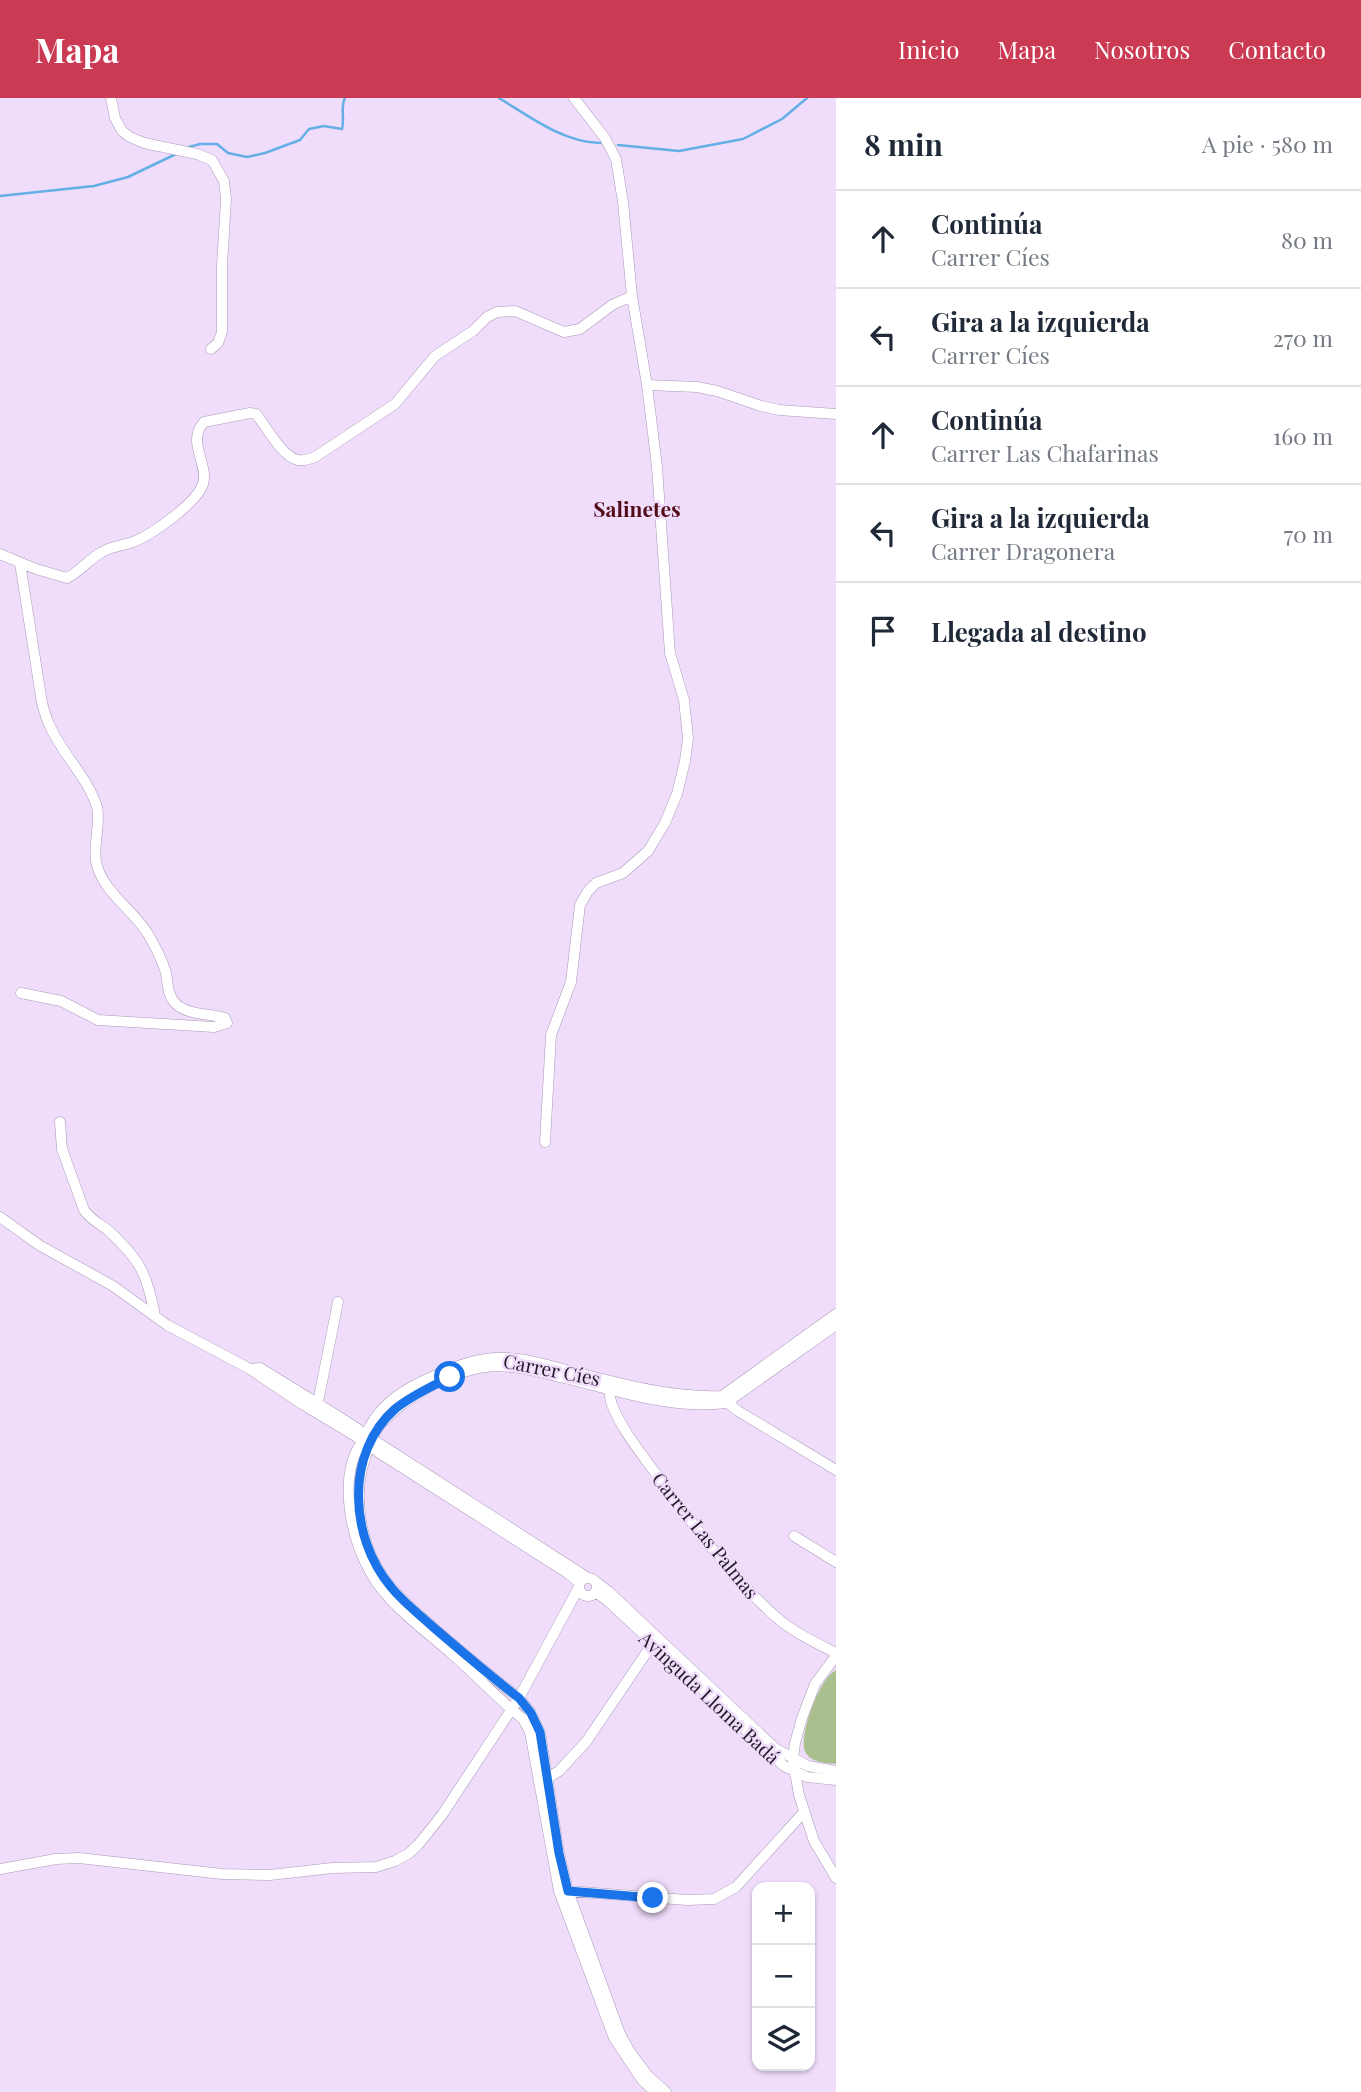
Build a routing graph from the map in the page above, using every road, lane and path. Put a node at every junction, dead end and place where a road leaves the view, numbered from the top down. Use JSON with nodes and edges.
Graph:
{"nodes":[{"id":1,"x":111,"y":98,"type":"edge"},
{"id":2,"x":574,"y":98,"type":"edge"},
{"id":3,"x":632,"y":296,"type":"junction"},
{"id":4,"x":211,"y":349,"type":"dead end"},
{"id":5,"x":647,"y":385,"type":"junction"},
{"id":6,"x":836,"y":414,"type":"edge"},
{"id":7,"x":0,"y":554,"type":"edge"},
{"id":8,"x":20,"y":563,"type":"junction"},
{"id":9,"x":21,"y":993,"type":"dead end"},
{"id":10,"x":60,"y":1122,"type":"dead end"},
{"id":11,"x":545,"y":1142,"type":"dead end"},
{"id":12,"x":0,"y":1217,"type":"edge"},
{"id":13,"x":338,"y":1302,"type":"dead end"},
{"id":14,"x":836,"y":1314,"type":"edge"},
{"id":15,"x":155,"y":1316,"type":"junction"},
{"id":16,"x":836,"y":1325,"type":"edge"},
{"id":17,"x":609,"y":1385,"type":"junction"},
{"id":18,"x":724,"y":1399,"type":"junction"},
{"id":19,"x":315,"y":1407,"type":"junction"},
{"id":20,"x":367,"y":1440,"type":"junction"},
{"id":21,"x":836,"y":1470,"type":"edge"},
{"id":22,"x":794,"y":1536,"type":"dead end"},
{"id":23,"x":836,"y":1562,"type":"edge"},
{"id":24,"x":588,"y":1586,"type":"junction"},
{"id":25,"x":653,"y":1643,"type":"junction"},
{"id":26,"x":836,"y":1654,"type":"edge"},
{"id":27,"x":519,"y":1698,"type":"junction"},
{"id":28,"x":512,"y":1710,"type":"junction"},
{"id":29,"x":793,"y":1759,"type":"junction"},
{"id":30,"x":836,"y":1771,"type":"edge"},
{"id":31,"x":796,"y":1773,"type":"junction"},
{"id":32,"x":548,"y":1778,"type":"junction"},
{"id":33,"x":836,"y":1780,"type":"edge"},
{"id":34,"x":804,"y":1812,"type":"junction"},
{"id":35,"x":0,"y":1869,"type":"edge"},
{"id":36,"x":836,"y":1878,"type":"edge"},
{"id":37,"x":568,"y":1891,"type":"junction"},
{"id":38,"x":645,"y":2078,"type":"junction"},
{"id":39,"x":643,"y":2092,"type":"edge"},
{"id":40,"x":655,"y":2092,"type":"edge"},
{"id":41,"x":666,"y":2092,"type":"edge"}],
"edges":[{"from":1,"to":4,"type":"street"},
{"from":2,"to":3,"type":"street"},
{"from":3,"to":5,"type":"street"},
{"from":3,"to":8,"type":"street"},
{"from":5,"to":6,"type":"street"},
{"from":5,"to":11,"type":"street"},
{"from":7,"to":8,"type":"street"},
{"from":8,"to":9,"type":"street"},
{"from":10,"to":15,"type":"street"},
{"from":12,"to":15,"type":"street","name":"Avinguda Lloma Badá"},
{"from":13,"to":19,"type":"street"},
{"from":14,"to":18,"type":"street"},
{"from":15,"to":19,"type":"street","name":"Avinguda Lloma Badá"},
{"from":16,"to":18,"type":"street"},
{"from":17,"to":18,"type":"street","name":"Carrer Cíes"},
{"from":17,"to":20,"type":"street","name":"Carrer Cíes"},
{"from":17,"to":26,"type":"street","name":"Carrer Las Palmas"},
{"from":18,"to":21,"type":"street"},
{"from":19,"to":20,"type":"street","name":"Avinguda Lloma Badá"},
{"from":20,"to":24,"type":"street","name":"Avinguda Lloma Badá"},
{"from":20,"to":27,"type":"street","name":"Carrer Cíes"},
{"from":20,"to":28,"type":"street","name":"Carrer Cíes"},
{"from":22,"to":23,"type":"street"},
{"from":24,"to":25,"type":"street","name":"Avinguda Lloma Badá"},
{"from":24,"to":27,"type":"street"},
{"from":24,"to":29,"type":"street","name":"Avinguda Lloma Badá"},
{"from":25,"to":31,"type":"street","name":"Avinguda Lloma Badá"},
{"from":25,"to":32,"type":"street"},
{"from":26,"to":29,"type":"street"},
{"from":27,"to":28,"type":"street"},
{"from":27,"to":32,"type":"street","name":"Carrer Cíes"},
{"from":28,"to":35,"type":"street"},
{"from":28,"to":38,"type":"street","name":"Carrer Cíes"},
{"from":29,"to":30,"type":"street","name":"Avinguda Lloma Badá"},
{"from":29,"to":31,"type":"street"},
{"from":31,"to":33,"type":"street","name":"Avinguda Lloma Badá"},
{"from":31,"to":34,"type":"street"},
{"from":32,"to":37,"type":"street","name":"Carrer Cíes"},
{"from":34,"to":36,"type":"street"},
{"from":34,"to":37,"type":"street"},
{"from":37,"to":38,"type":"street","name":"Carrer Cíes"},
{"from":38,"to":39,"type":"street"},
{"from":38,"to":40,"type":"street"},
{"from":38,"to":41,"type":"street"}]}
